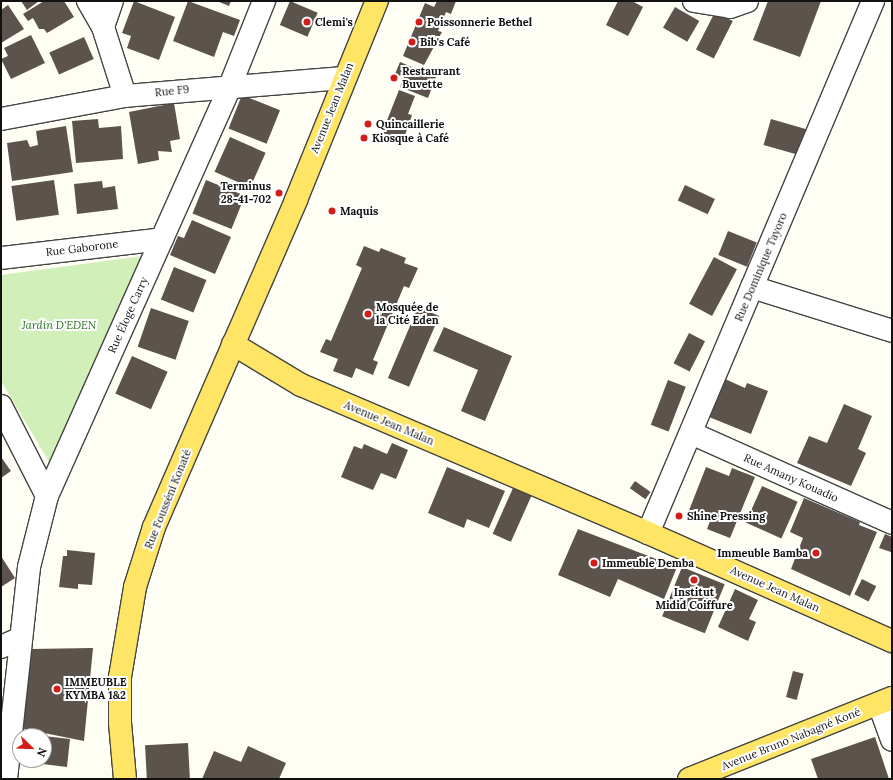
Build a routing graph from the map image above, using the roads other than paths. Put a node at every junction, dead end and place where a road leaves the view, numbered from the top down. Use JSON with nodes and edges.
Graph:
{"nodes":[{"id":1,"x":88,"y":1,"type":"edge"},
{"id":2,"x":112,"y":1,"type":"edge"},
{"id":3,"x":264,"y":1,"type":"edge"},
{"id":4,"x":377,"y":1,"type":"edge"},
{"id":5,"x":694,"y":1,"type":"edge"},
{"id":6,"x":747,"y":1,"type":"edge"},
{"id":7,"x":873,"y":1,"type":"edge"},
{"id":8,"x":103,"y":27,"type":"junction"},
{"id":9,"x":344,"y":78,"type":"junction"},
{"id":10,"x":230,"y":86,"type":"junction"},
{"id":11,"x":125,"y":96,"type":"junction"},
{"id":12,"x":1,"y":119,"type":"edge"},
{"id":13,"x":162,"y":239,"type":"junction"},
{"id":14,"x":1,"y":258,"type":"edge"},
{"id":15,"x":752,"y":287,"type":"junction"},
{"id":16,"x":892,"y":331,"type":"edge"},
{"id":17,"x":233,"y":344,"type":"junction"},
{"id":18,"x":1,"y":406,"type":"edge"},
{"id":19,"x":691,"y":433,"type":"junction"},
{"id":20,"x":47,"y":496,"type":"junction"},
{"id":21,"x":892,"y":523,"type":"edge"},
{"id":22,"x":648,"y":533,"type":"junction"},
{"id":23,"x":21,"y":638,"type":"junction"},
{"id":24,"x":892,"y":642,"type":"edge"},
{"id":25,"x":1,"y":647,"type":"edge"},
{"id":26,"x":886,"y":701,"type":"edge"},
{"id":27,"x":892,"y":740,"type":"edge"},
{"id":28,"x":6,"y":779,"type":"edge"},
{"id":29,"x":125,"y":779,"type":"edge"},
{"id":30,"x":689,"y":779,"type":"edge"}],
"edges":[{"from":1,"to":8,"type":"street"},
{"from":2,"to":8,"type":"street"},
{"from":3,"to":10,"type":"street","name":"Rue Éloge Carry"},
{"from":4,"to":9,"type":"main road","name":"Avenue Jean Malan"},
{"from":5,"to":6,"type":"street"},
{"from":7,"to":15,"type":"street","name":"Rue Dominique Tayoro"},
{"from":8,"to":11,"type":"street"},
{"from":9,"to":10,"type":"street","name":"Rue F9"},
{"from":9,"to":17,"type":"main road","name":"Avenue Jean Malan"},
{"from":10,"to":11,"type":"street","name":"Rue F9"},
{"from":10,"to":13,"type":"street","name":"Rue Éloge Carry"},
{"from":11,"to":12,"type":"street","name":"Rue F9"},
{"from":13,"to":14,"type":"street","name":"Rue Gaborone"},
{"from":13,"to":20,"type":"street","name":"Rue Éloge Carry"},
{"from":15,"to":16,"type":"street"},
{"from":15,"to":19,"type":"street","name":"Rue Dominique Tayoro"},
{"from":17,"to":22,"type":"main road","name":"Avenue Jean Malan"},
{"from":17,"to":29,"type":"main road","name":"Rue Fousséni Konaté"},
{"from":18,"to":20,"type":"street"},
{"from":19,"to":21,"type":"street","name":"Rue Amany Kouadio"},
{"from":19,"to":22,"type":"street","name":"Rue Dominique Tayoro"},
{"from":20,"to":23,"type":"street","name":"Rue Éloge Carry"},
{"from":22,"to":24,"type":"main road","name":"Avenue Jean Malan"},
{"from":23,"to":25,"type":"street"},
{"from":23,"to":28,"type":"street","name":"Rue Éloge Carry"},
{"from":26,"to":27,"type":"street"},
{"from":26,"to":30,"type":"main road","name":"Avenue Bruno Nabagné Koné"}]}
